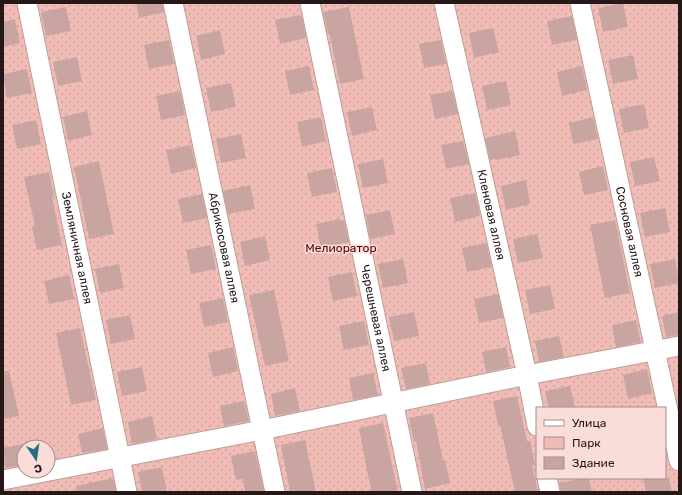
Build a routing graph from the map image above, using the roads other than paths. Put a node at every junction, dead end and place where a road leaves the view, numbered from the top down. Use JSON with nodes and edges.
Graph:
{"nodes":[{"id":1,"x":28,"y":3,"type":"edge"},
{"id":2,"x":172,"y":3,"type":"edge"},
{"id":3,"x":310,"y":3,"type":"edge"},
{"id":4,"x":444,"y":3,"type":"edge"},
{"id":5,"x":580,"y":3,"type":"edge"},
{"id":6,"x":679,"y":346,"type":"edge"},
{"id":7,"x":655,"y":351,"type":"junction"},
{"id":8,"x":527,"y":375,"type":"junction"},
{"id":9,"x":393,"y":402,"type":"junction"},
{"id":10,"x":536,"y":421,"type":"edge"},
{"id":11,"x":262,"y":430,"type":"junction"},
{"id":12,"x":120,"y":458,"type":"junction"},
{"id":13,"x":679,"y":461,"type":"edge"},
{"id":14,"x":547,"y":479,"type":"edge"},
{"id":15,"x":3,"y":480,"type":"edge"},
{"id":16,"x":127,"y":492,"type":"edge"},
{"id":17,"x":275,"y":492,"type":"edge"},
{"id":18,"x":412,"y":492,"type":"edge"},
{"id":19,"x":550,"y":492,"type":"edge"}],
"edges":[{"from":1,"to":12,"type":"street","name":"Земляничная аллея"},
{"from":2,"to":11,"type":"street","name":"Абрикосовая аллея"},
{"from":3,"to":9,"type":"street","name":"Черешневая аллея"},
{"from":4,"to":8,"type":"street","name":"Кленовая аллея"},
{"from":5,"to":7,"type":"street","name":"Сосновая аллея"},
{"from":6,"to":7,"type":"street"},
{"from":7,"to":8,"type":"street"},
{"from":7,"to":13,"type":"street","name":"Сосновая аллея"},
{"from":8,"to":9,"type":"street"},
{"from":8,"to":10,"type":"street","name":"Кленовая аллея"},
{"from":9,"to":11,"type":"street"},
{"from":9,"to":18,"type":"street","name":"Черешневая аллея"},
{"from":11,"to":12,"type":"street"},
{"from":11,"to":17,"type":"street","name":"Абрикосовая аллея"},
{"from":12,"to":15,"type":"street"},
{"from":12,"to":16,"type":"street","name":"Земляничная аллея"},
{"from":14,"to":19,"type":"street"}]}
